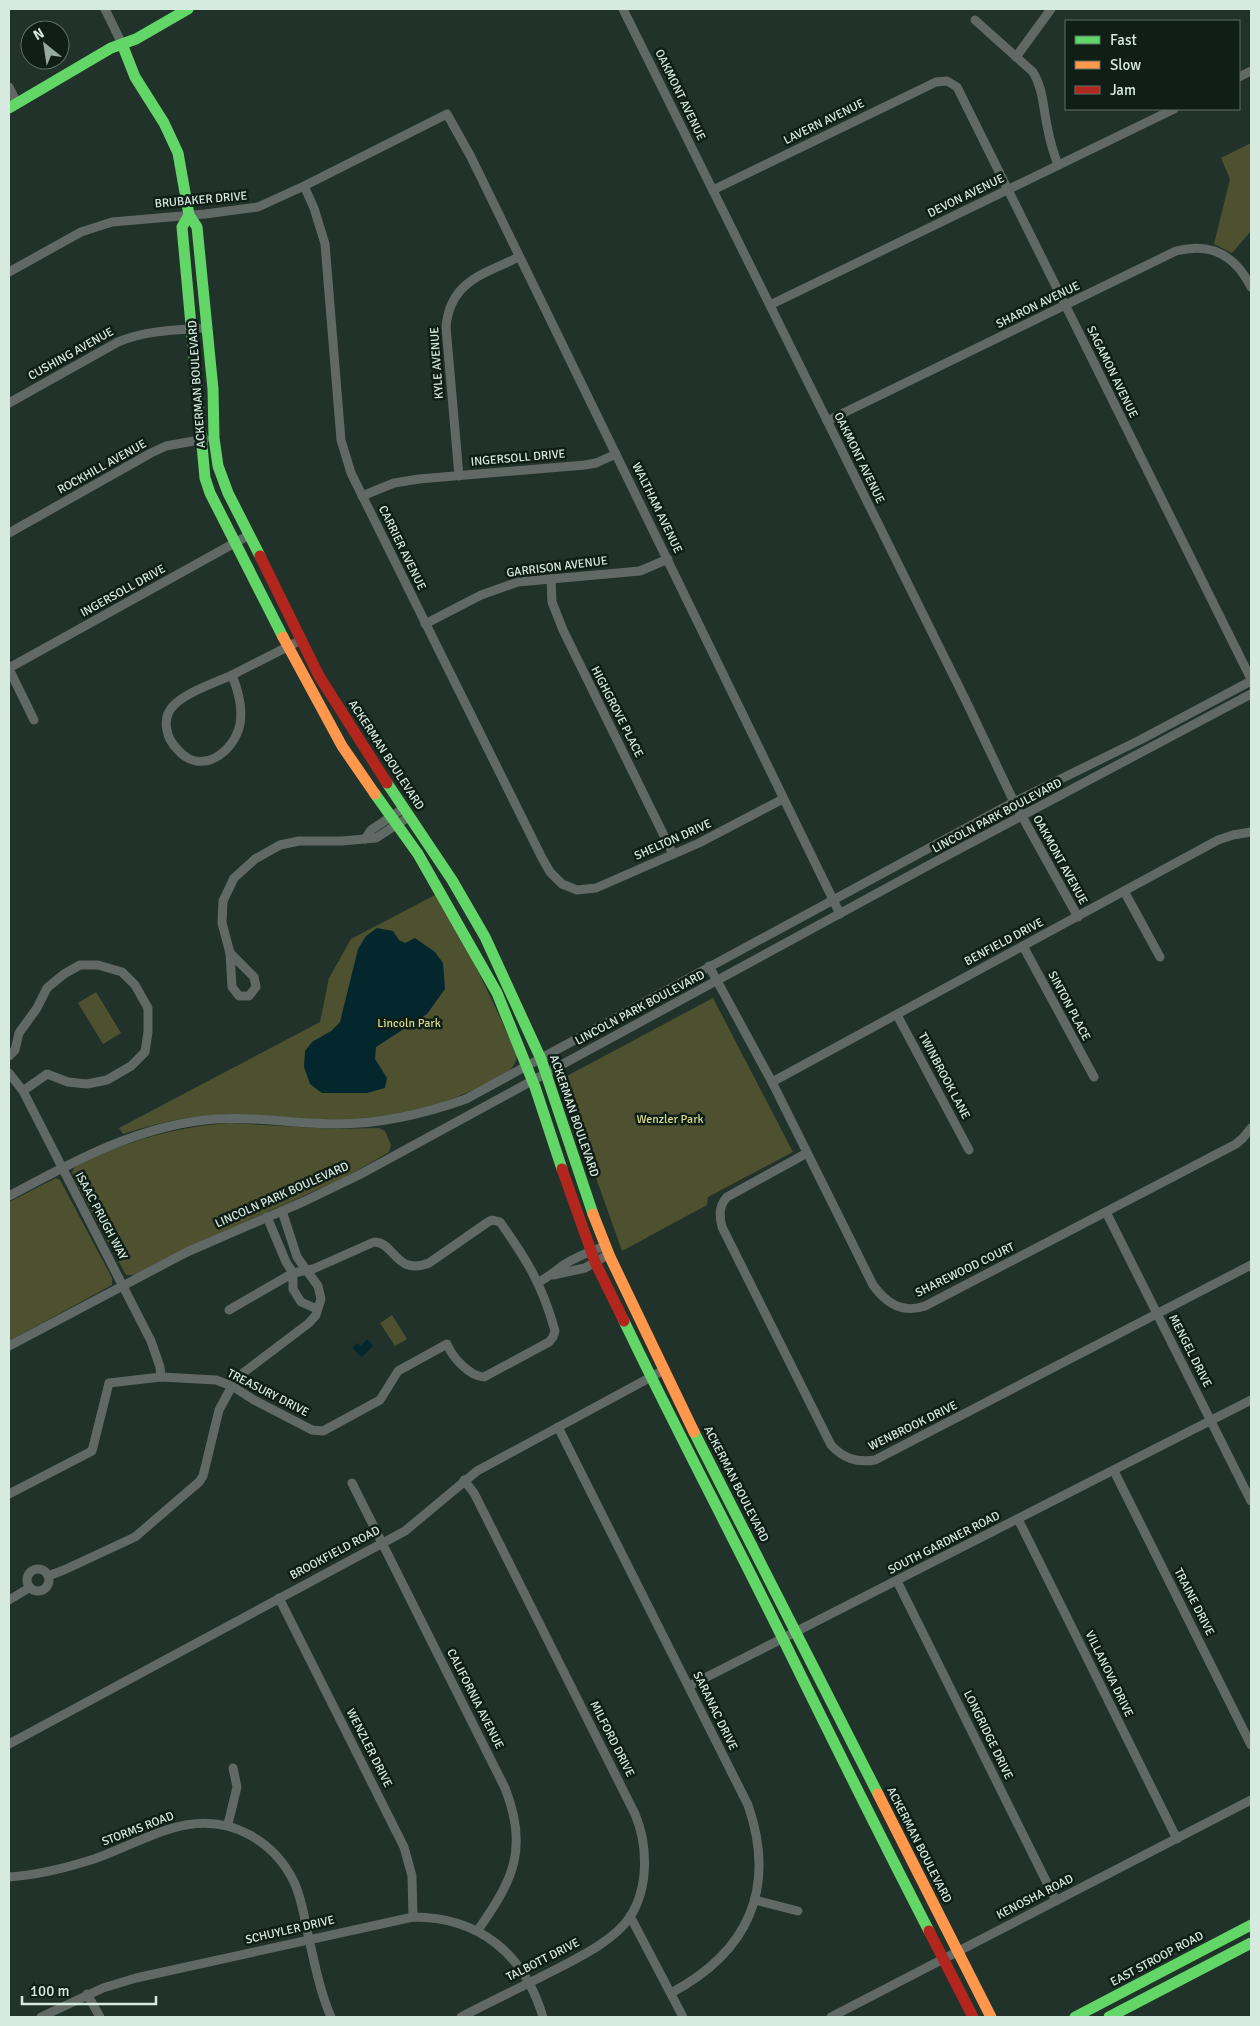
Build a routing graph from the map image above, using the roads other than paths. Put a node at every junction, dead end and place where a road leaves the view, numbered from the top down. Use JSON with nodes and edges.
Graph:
{"nodes":[{"id":1,"x":106,"y":9,"type":"edge"},
{"id":2,"x":188,"y":9,"type":"edge"},
{"id":3,"x":623,"y":9,"type":"edge"},
{"id":4,"x":1051,"y":9,"type":"edge"},
{"id":5,"x":975,"y":20,"type":"dead end"},
{"id":6,"x":122,"y":44,"type":"junction"},
{"id":7,"x":1016,"y":57,"type":"junction"},
{"id":8,"x":947,"y":81,"type":"joint"},
{"id":9,"x":9,"y":87,"type":"edge"},
{"id":10,"x":13,"y":106,"type":"edge"},
{"id":11,"x":1172,"y":110,"type":"edge"},
{"id":12,"x":447,"y":114,"type":"joint"},
{"id":13,"x":1058,"y":165,"type":"junction"},
{"id":14,"x":304,"y":186,"type":"junction"},
{"id":15,"x":713,"y":190,"type":"junction"},
{"id":16,"x":1008,"y":190,"type":"junction"},
{"id":17,"x":189,"y":215,"type":"junction"},
{"id":18,"x":520,"y":257,"type":"junction"},
{"id":19,"x":9,"y":272,"type":"edge"},
{"id":20,"x":1251,"y":287,"type":"edge"},
{"id":21,"x":770,"y":305,"type":"junction"},
{"id":22,"x":1065,"y":305,"type":"junction"},
{"id":23,"x":208,"y":328,"type":"junction"},
{"id":24,"x":190,"y":329,"type":"junction"},
{"id":25,"x":9,"y":403,"type":"edge"},
{"id":26,"x":827,"y":421,"type":"junction"},
{"id":27,"x":214,"y":438,"type":"junction"},
{"id":28,"x":200,"y":440,"type":"junction"},
{"id":29,"x":616,"y":454,"type":"junction"},
{"id":30,"x":459,"y":476,"type":"junction"},
{"id":31,"x":362,"y":496,"type":"junction"},
{"id":32,"x":9,"y":533,"type":"edge"},
{"id":33,"x":249,"y":535,"type":"junction"},
{"id":34,"x":234,"y":543,"type":"junction"},
{"id":35,"x":668,"y":559,"type":"junction"},
{"id":36,"x":551,"y":579,"type":"junction"},
{"id":37,"x":425,"y":624,"type":"junction"},
{"id":38,"x":301,"y":640,"type":"junction"},
{"id":39,"x":288,"y":648,"type":"junction"},
{"id":40,"x":9,"y":668,"type":"edge"},
{"id":41,"x":232,"y":675,"type":"junction"},
{"id":42,"x":1251,"y":680,"type":"edge"},
{"id":43,"x":1251,"y":694,"type":"edge"},
{"id":44,"x":34,"y":720,"type":"dead end"},
{"id":45,"x":783,"y":799,"type":"junction"},
{"id":46,"x":1014,"y":802,"type":"junction"},
{"id":47,"x":407,"y":812,"type":"junction"},
{"id":48,"x":1021,"y":816,"type":"junction"},
{"id":49,"x":394,"y":820,"type":"junction"},
{"id":50,"x":1251,"y":832,"type":"edge"},
{"id":51,"x":673,"y":854,"type":"junction"},
{"id":52,"x":570,"y":888,"type":"joint"},
{"id":53,"x":1124,"y":891,"type":"junction"},
{"id":54,"x":832,"y":900,"type":"junction"},
{"id":55,"x":840,"y":914,"type":"junction"},
{"id":56,"x":1078,"y":917,"type":"junction"},
{"id":57,"x":1023,"y":946,"type":"junction"},
{"id":58,"x":230,"y":953,"type":"junction"},
{"id":59,"x":1160,"y":957,"type":"dead end"},
{"id":60,"x":709,"y":966,"type":"junction"},
{"id":61,"x":717,"y":981,"type":"junction"},
{"id":62,"x":896,"y":1015,"type":"junction"},
{"id":63,"x":9,"y":1056,"type":"edge"},
{"id":64,"x":541,"y":1060,"type":"junction"},
{"id":65,"x":528,"y":1067,"type":"junction"},
{"id":66,"x":9,"y":1072,"type":"edge"},
{"id":67,"x":546,"y":1073,"type":"junction"},
{"id":68,"x":1094,"y":1077,"type":"dead end"},
{"id":69,"x":533,"y":1080,"type":"junction"},
{"id":70,"x":772,"y":1082,"type":"junction"},
{"id":71,"x":23,"y":1091,"type":"junction"},
{"id":72,"x":1251,"y":1128,"type":"edge"},
{"id":73,"x":969,"y":1150,"type":"dead end"},
{"id":74,"x":807,"y":1153,"type":"junction"},
{"id":75,"x":62,"y":1168,"type":"junction"},
{"id":76,"x":9,"y":1196,"type":"edge"},
{"id":77,"x":282,"y":1211,"type":"junction"},
{"id":78,"x":1106,"y":1212,"type":"junction"},
{"id":79,"x":268,"y":1217,"type":"junction"},
{"id":80,"x":607,"y":1250,"type":"junction"},
{"id":81,"x":593,"y":1256,"type":"junction"},
{"id":82,"x":1251,"y":1265,"type":"edge"},
{"id":83,"x":305,"y":1270,"type":"junction"},
{"id":84,"x":293,"y":1273,"type":"junction"},
{"id":85,"x":553,"y":1275,"type":"junction"},
{"id":86,"x":538,"y":1282,"type":"junction"},
{"id":87,"x":124,"y":1285,"type":"junction"},
{"id":88,"x":317,"y":1309,"type":"junction"},
{"id":89,"x":229,"y":1310,"type":"dead end"},
{"id":90,"x":1157,"y":1314,"type":"junction"},
{"id":91,"x":9,"y":1346,"type":"edge"},
{"id":92,"x":664,"y":1370,"type":"junction"},
{"id":93,"x":161,"y":1377,"type":"junction"},
{"id":94,"x":651,"y":1377,"type":"junction"},
{"id":95,"x":232,"y":1386,"type":"junction"},
{"id":96,"x":1251,"y":1400,"type":"edge"},
{"id":97,"x":1211,"y":1421,"type":"junction"},
{"id":98,"x":558,"y":1427,"type":"junction"},
{"id":99,"x":1114,"y":1471,"type":"junction"},
{"id":100,"x":464,"y":1480,"type":"junction"},
{"id":101,"x":352,"y":1483,"type":"dead end"},
{"id":102,"x":9,"y":1494,"type":"edge"},
{"id":103,"x":1251,"y":1502,"type":"edge"},
{"id":104,"x":1018,"y":1519,"type":"junction"},
{"id":105,"x":382,"y":1542,"type":"junction"},
{"id":106,"x":48,"y":1576,"type":"junction"},
{"id":107,"x":897,"y":1581,"type":"junction"},
{"id":108,"x":29,"y":1588,"type":"junction"},
{"id":109,"x":279,"y":1598,"type":"junction"},
{"id":110,"x":9,"y":1600,"type":"edge"},
{"id":111,"x":796,"y":1632,"type":"junction"},
{"id":112,"x":783,"y":1639,"type":"junction"},
{"id":113,"x":689,"y":1686,"type":"junction"},
{"id":114,"x":9,"y":1744,"type":"edge"},
{"id":115,"x":1251,"y":1745,"type":"edge"},
{"id":116,"x":234,"y":1768,"type":"dead end"},
{"id":117,"x":1251,"y":1800,"type":"edge"},
{"id":118,"x":228,"y":1824,"type":"junction"},
{"id":119,"x":1177,"y":1839,"type":"junction"},
{"id":120,"x":9,"y":1877,"type":"edge"},
{"id":121,"x":755,"y":1900,"type":"junction"},
{"id":122,"x":1056,"y":1901,"type":"junction"},
{"id":123,"x":798,"y":1911,"type":"dead end"},
{"id":124,"x":630,"y":1916,"type":"junction"},
{"id":125,"x":413,"y":1917,"type":"junction"},
{"id":126,"x":1251,"y":1925,"type":"edge"},
{"id":127,"x":478,"y":1930,"type":"junction"},
{"id":128,"x":309,"y":1939,"type":"junction"},
{"id":129,"x":1251,"y":1942,"type":"edge"},
{"id":130,"x":958,"y":1951,"type":"junction"},
{"id":131,"x":944,"y":1958,"type":"junction"},
{"id":132,"x":529,"y":1982,"type":"junction"},
{"id":133,"x":671,"y":1993,"type":"junction"},
{"id":134,"x":87,"y":1994,"type":"junction"},
{"id":135,"x":41,"y":2017,"type":"edge"},
{"id":136,"x":100,"y":2017,"type":"edge"},
{"id":137,"x":331,"y":2017,"type":"edge"},
{"id":138,"x":461,"y":2017,"type":"edge"},
{"id":139,"x":543,"y":2017,"type":"edge"},
{"id":140,"x":683,"y":2017,"type":"edge"},
{"id":141,"x":831,"y":2017,"type":"edge"},
{"id":142,"x":973,"y":2017,"type":"edge"},
{"id":143,"x":991,"y":2017,"type":"edge"},
{"id":144,"x":1075,"y":2017,"type":"edge"},
{"id":145,"x":1108,"y":2017,"type":"edge"}],
"edges":[{"from":1,"to":6,"type":"street"},
{"from":2,"to":6,"type":"street"},
{"from":3,"to":15,"type":"street","name":"OAKMONT AVENUE"},
{"from":4,"to":7,"type":"street"},
{"from":5,"to":7,"type":"street"},
{"from":6,"to":10,"type":"street"},
{"from":6,"to":17,"type":"street","name":"ACKERMAN BOULEVARD"},
{"from":7,"to":13,"type":"street"},
{"from":8,"to":15,"type":"street","name":"LAVERN AVENUE"},
{"from":8,"to":16,"type":"street","name":"SAGAMON AVENUE"},
{"from":9,"to":10,"type":"street"},
{"from":11,"to":13,"type":"street","name":"DEVON AVENUE"},
{"from":12,"to":14,"type":"street","name":"BRUBAKER DRIVE"},
{"from":12,"to":18,"type":"street","name":"WALTHAM AVENUE"},
{"from":13,"to":16,"type":"street","name":"DEVON AVENUE"},
{"from":14,"to":17,"type":"street","name":"BRUBAKER DRIVE"},
{"from":14,"to":31,"type":"street","name":"CARRIER AVENUE"},
{"from":15,"to":21,"type":"street","name":"OAKMONT AVENUE"},
{"from":16,"to":21,"type":"street","name":"DEVON AVENUE"},
{"from":16,"to":22,"type":"street","name":"SAGAMON AVENUE"},
{"from":17,"to":19,"type":"street","name":"BRUBAKER DRIVE"},
{"from":17,"to":23,"type":"street","name":"ACKERMAN BOULEVARD"},
{"from":17,"to":24,"type":"street","name":"ACKERMAN BOULEVARD"},
{"from":18,"to":29,"type":"street","name":"WALTHAM AVENUE"},
{"from":18,"to":30,"type":"street","name":"KYLE AVENUE"},
{"from":20,"to":22,"type":"street","name":"SHARON AVENUE"},
{"from":21,"to":26,"type":"street","name":"OAKMONT AVENUE"},
{"from":22,"to":26,"type":"street","name":"SHARON AVENUE"},
{"from":22,"to":42,"type":"street","name":"SAGAMON AVENUE"},
{"from":23,"to":24,"type":"street","name":"CUSHING AVENUE"},
{"from":23,"to":27,"type":"street","name":"ACKERMAN BOULEVARD"},
{"from":24,"to":25,"type":"street","name":"CUSHING AVENUE"},
{"from":24,"to":28,"type":"street","name":"ACKERMAN BOULEVARD"},
{"from":26,"to":46,"type":"street","name":"OAKMONT AVENUE"},
{"from":27,"to":28,"type":"street","name":"ROCKHILL AVENUE"},
{"from":27,"to":33,"type":"street","name":"ACKERMAN BOULEVARD"},
{"from":28,"to":32,"type":"street","name":"ROCKHILL AVENUE"},
{"from":28,"to":34,"type":"street","name":"ACKERMAN BOULEVARD"},
{"from":29,"to":30,"type":"street","name":"INGERSOLL DRIVE"},
{"from":29,"to":35,"type":"street","name":"WALTHAM AVENUE"},
{"from":30,"to":31,"type":"street","name":"INGERSOLL DRIVE"},
{"from":31,"to":37,"type":"street","name":"CARRIER AVENUE"},
{"from":33,"to":34,"type":"street","name":"INGERSOLL DRIVE"},
{"from":33,"to":38,"type":"street","name":"ACKERMAN BOULEVARD"},
{"from":34,"to":39,"type":"street","name":"ACKERMAN BOULEVARD"},
{"from":34,"to":40,"type":"street","name":"INGERSOLL DRIVE"},
{"from":35,"to":36,"type":"street","name":"GARRISON AVENUE"},
{"from":35,"to":45,"type":"street","name":"WALTHAM AVENUE"},
{"from":36,"to":37,"type":"street","name":"GARRISON AVENUE"},
{"from":36,"to":51,"type":"street","name":"HIGHGROVE PLACE"},
{"from":37,"to":52,"type":"street","name":"CARRIER AVENUE"},
{"from":38,"to":39,"type":"street"},
{"from":38,"to":47,"type":"street","name":"ACKERMAN BOULEVARD"},
{"from":39,"to":41,"type":"street"},
{"from":39,"to":49,"type":"street","name":"ACKERMAN BOULEVARD"},
{"from":40,"to":44,"type":"street"},
{"from":41,"to":41,"type":"street"},
{"from":42,"to":46,"type":"street","name":"LINCOLN PARK BOULEVARD"},
{"from":43,"to":48,"type":"street","name":"LINCOLN PARK BOULEVARD"},
{"from":45,"to":51,"type":"street","name":"SHELTON DRIVE"},
{"from":45,"to":54,"type":"street","name":"WALTHAM AVENUE"},
{"from":46,"to":48,"type":"street","name":"OAKMONT AVENUE"},
{"from":46,"to":54,"type":"street","name":"LINCOLN PARK BOULEVARD"},
{"from":47,"to":49,"type":"street"},
{"from":47,"to":64,"type":"street","name":"ACKERMAN BOULEVARD"},
{"from":48,"to":55,"type":"street","name":"LINCOLN PARK BOULEVARD"},
{"from":48,"to":56,"type":"street","name":"OAKMONT AVENUE"},
{"from":49,"to":58,"type":"street"},
{"from":49,"to":65,"type":"street","name":"ACKERMAN BOULEVARD"},
{"from":50,"to":53,"type":"street","name":"BENFIELD DRIVE"},
{"from":51,"to":52,"type":"street","name":"SHELTON DRIVE"},
{"from":53,"to":56,"type":"street","name":"BENFIELD DRIVE"},
{"from":53,"to":59,"type":"street"},
{"from":54,"to":55,"type":"street","name":"WALTHAM AVENUE"},
{"from":54,"to":60,"type":"street","name":"LINCOLN PARK BOULEVARD"},
{"from":55,"to":61,"type":"street","name":"LINCOLN PARK BOULEVARD"},
{"from":56,"to":57,"type":"street","name":"BENFIELD DRIVE"},
{"from":57,"to":62,"type":"street","name":"BENFIELD DRIVE"},
{"from":57,"to":68,"type":"street","name":"SINTON PLACE"},
{"from":58,"to":58,"type":"street"},
{"from":60,"to":61,"type":"street","name":"SHAREWOOD COURT"},
{"from":60,"to":64,"type":"street","name":"LINCOLN PARK BOULEVARD"},
{"from":61,"to":67,"type":"street","name":"LINCOLN PARK BOULEVARD"},
{"from":61,"to":70,"type":"street","name":"SHAREWOOD COURT"},
{"from":62,"to":70,"type":"street","name":"BENFIELD DRIVE"},
{"from":62,"to":73,"type":"street","name":"TWINBROOK LANE"},
{"from":63,"to":71,"type":"street"},
{"from":64,"to":65,"type":"street","name":"LINCOLN PARK BOULEVARD"},
{"from":64,"to":67,"type":"street","name":"ACKERMAN BOULEVARD"},
{"from":65,"to":69,"type":"street","name":"ACKERMAN BOULEVARD"},
{"from":65,"to":75,"type":"street","name":"LINCOLN PARK BOULEVARD"},
{"from":66,"to":71,"type":"street","name":"ISAAC PRUGH WAY"},
{"from":67,"to":69,"type":"street","name":"LINCOLN PARK BOULEVARD"},
{"from":67,"to":80,"type":"street","name":"ACKERMAN BOULEVARD"},
{"from":69,"to":77,"type":"street","name":"LINCOLN PARK BOULEVARD"},
{"from":69,"to":81,"type":"street","name":"ACKERMAN BOULEVARD"},
{"from":70,"to":74,"type":"street","name":"SHAREWOOD COURT"},
{"from":71,"to":75,"type":"street","name":"ISAAC PRUGH WAY"},
{"from":72,"to":78,"type":"street","name":"SHAREWOOD COURT"},
{"from":74,"to":78,"type":"street","name":"SHAREWOOD COURT"},
{"from":74,"to":90,"type":"street","name":"WENBROOK DRIVE"},
{"from":75,"to":76,"type":"street","name":"LINCOLN PARK BOULEVARD"},
{"from":75,"to":87,"type":"street","name":"ISAAC PRUGH WAY"},
{"from":77,"to":79,"type":"street","name":"LINCOLN PARK BOULEVARD"},
{"from":77,"to":83,"type":"street"},
{"from":78,"to":90,"type":"street","name":"MENGEL DRIVE"},
{"from":79,"to":84,"type":"street"},
{"from":79,"to":87,"type":"street","name":"LINCOLN PARK BOULEVARD"},
{"from":80,"to":81,"type":"street"},
{"from":80,"to":92,"type":"street","name":"ACKERMAN BOULEVARD"},
{"from":81,"to":85,"type":"street"},
{"from":81,"to":85,"type":"street"},
{"from":81,"to":94,"type":"street","name":"ACKERMAN BOULEVARD"},
{"from":82,"to":90,"type":"street","name":"WENBROOK DRIVE"},
{"from":83,"to":84,"type":"street"},
{"from":83,"to":86,"type":"street"},
{"from":83,"to":88,"type":"street"},
{"from":84,"to":88,"type":"street"},
{"from":84,"to":89,"type":"street"},
{"from":85,"to":86,"type":"street"},
{"from":86,"to":95,"type":"street","name":"TREASURY DRIVE"},
{"from":87,"to":91,"type":"street","name":"LINCOLN PARK BOULEVARD"},
{"from":87,"to":93,"type":"street","name":"ISAAC PRUGH WAY"},
{"from":88,"to":95,"type":"street"},
{"from":90,"to":97,"type":"street","name":"MENGEL DRIVE"},
{"from":92,"to":94,"type":"street","name":"BROOKFIELD ROAD"},
{"from":92,"to":111,"type":"street","name":"ACKERMAN BOULEVARD"},
{"from":93,"to":95,"type":"street","name":"TREASURY DRIVE"},
{"from":93,"to":102,"type":"street","name":"TREASURY DRIVE"},
{"from":94,"to":98,"type":"street","name":"BROOKFIELD ROAD"},
{"from":94,"to":112,"type":"street","name":"ACKERMAN BOULEVARD"},
{"from":95,"to":106,"type":"street"},
{"from":96,"to":97,"type":"street","name":"SOUTH GARDNER ROAD"},
{"from":97,"to":99,"type":"street","name":"SOUTH GARDNER ROAD"},
{"from":97,"to":103,"type":"street","name":"MENGEL DRIVE"},
{"from":98,"to":100,"type":"street","name":"BROOKFIELD ROAD"},
{"from":98,"to":113,"type":"street","name":"SARANAC DRIVE"},
{"from":99,"to":104,"type":"street","name":"SOUTH GARDNER ROAD"},
{"from":99,"to":115,"type":"street","name":"TRAINE DRIVE"},
{"from":100,"to":105,"type":"street","name":"BROOKFIELD ROAD"},
{"from":100,"to":124,"type":"street","name":"MILFORD DRIVE"},
{"from":101,"to":105,"type":"street","name":"CALIFORNIA AVENUE"},
{"from":104,"to":107,"type":"street","name":"SOUTH GARDNER ROAD"},
{"from":104,"to":119,"type":"street","name":"VILLANOVA DRIVE"},
{"from":105,"to":109,"type":"street","name":"BROOKFIELD ROAD"},
{"from":105,"to":127,"type":"street","name":"CALIFORNIA AVENUE"},
{"from":106,"to":108,"type":"street"},
{"from":106,"to":108,"type":"street"},
{"from":107,"to":111,"type":"street","name":"SOUTH GARDNER ROAD"},
{"from":107,"to":122,"type":"street","name":"LONGRIDGE DRIVE"},
{"from":108,"to":110,"type":"street"},
{"from":109,"to":114,"type":"street","name":"BROOKFIELD ROAD"},
{"from":109,"to":125,"type":"street","name":"WENZLER DRIVE"},
{"from":111,"to":112,"type":"street","name":"SOUTH GARDNER ROAD"},
{"from":111,"to":130,"type":"street","name":"ACKERMAN BOULEVARD"},
{"from":112,"to":113,"type":"street","name":"SOUTH GARDNER ROAD"},
{"from":112,"to":131,"type":"street","name":"ACKERMAN BOULEVARD"},
{"from":113,"to":121,"type":"street","name":"SARANAC DRIVE"},
{"from":116,"to":118,"type":"street"},
{"from":117,"to":119,"type":"street","name":"KENOSHA ROAD"},
{"from":118,"to":120,"type":"street","name":"STORMS ROAD"},
{"from":118,"to":128,"type":"street","name":"STORMS ROAD"},
{"from":119,"to":122,"type":"street","name":"KENOSHA ROAD"},
{"from":121,"to":123,"type":"street"},
{"from":121,"to":133,"type":"street","name":"SARANAC DRIVE"},
{"from":122,"to":130,"type":"street","name":"KENOSHA ROAD"},
{"from":124,"to":132,"type":"street","name":"TALBOTT DRIVE"},
{"from":124,"to":133,"type":"street"},
{"from":125,"to":127,"type":"street","name":"SCHUYLER DRIVE"},
{"from":125,"to":128,"type":"street","name":"SCHUYLER DRIVE"},
{"from":126,"to":144,"type":"street","name":"EAST STROOP ROAD"},
{"from":127,"to":132,"type":"street","name":"SCHUYLER DRIVE"},
{"from":128,"to":134,"type":"street","name":"SCHUYLER DRIVE"},
{"from":128,"to":137,"type":"street","name":"STORMS ROAD"},
{"from":129,"to":145,"type":"street"},
{"from":130,"to":131,"type":"street","name":"KENOSHA ROAD"},
{"from":130,"to":143,"type":"street","name":"ACKERMAN BOULEVARD"},
{"from":131,"to":141,"type":"street","name":"KENOSHA ROAD"},
{"from":131,"to":142,"type":"street","name":"ACKERMAN BOULEVARD"},
{"from":132,"to":138,"type":"street","name":"TALBOTT DRIVE"},
{"from":132,"to":139,"type":"street","name":"SCHUYLER DRIVE"},
{"from":133,"to":140,"type":"street"},
{"from":134,"to":135,"type":"street","name":"SCHUYLER DRIVE"},
{"from":134,"to":136,"type":"street"}]}
